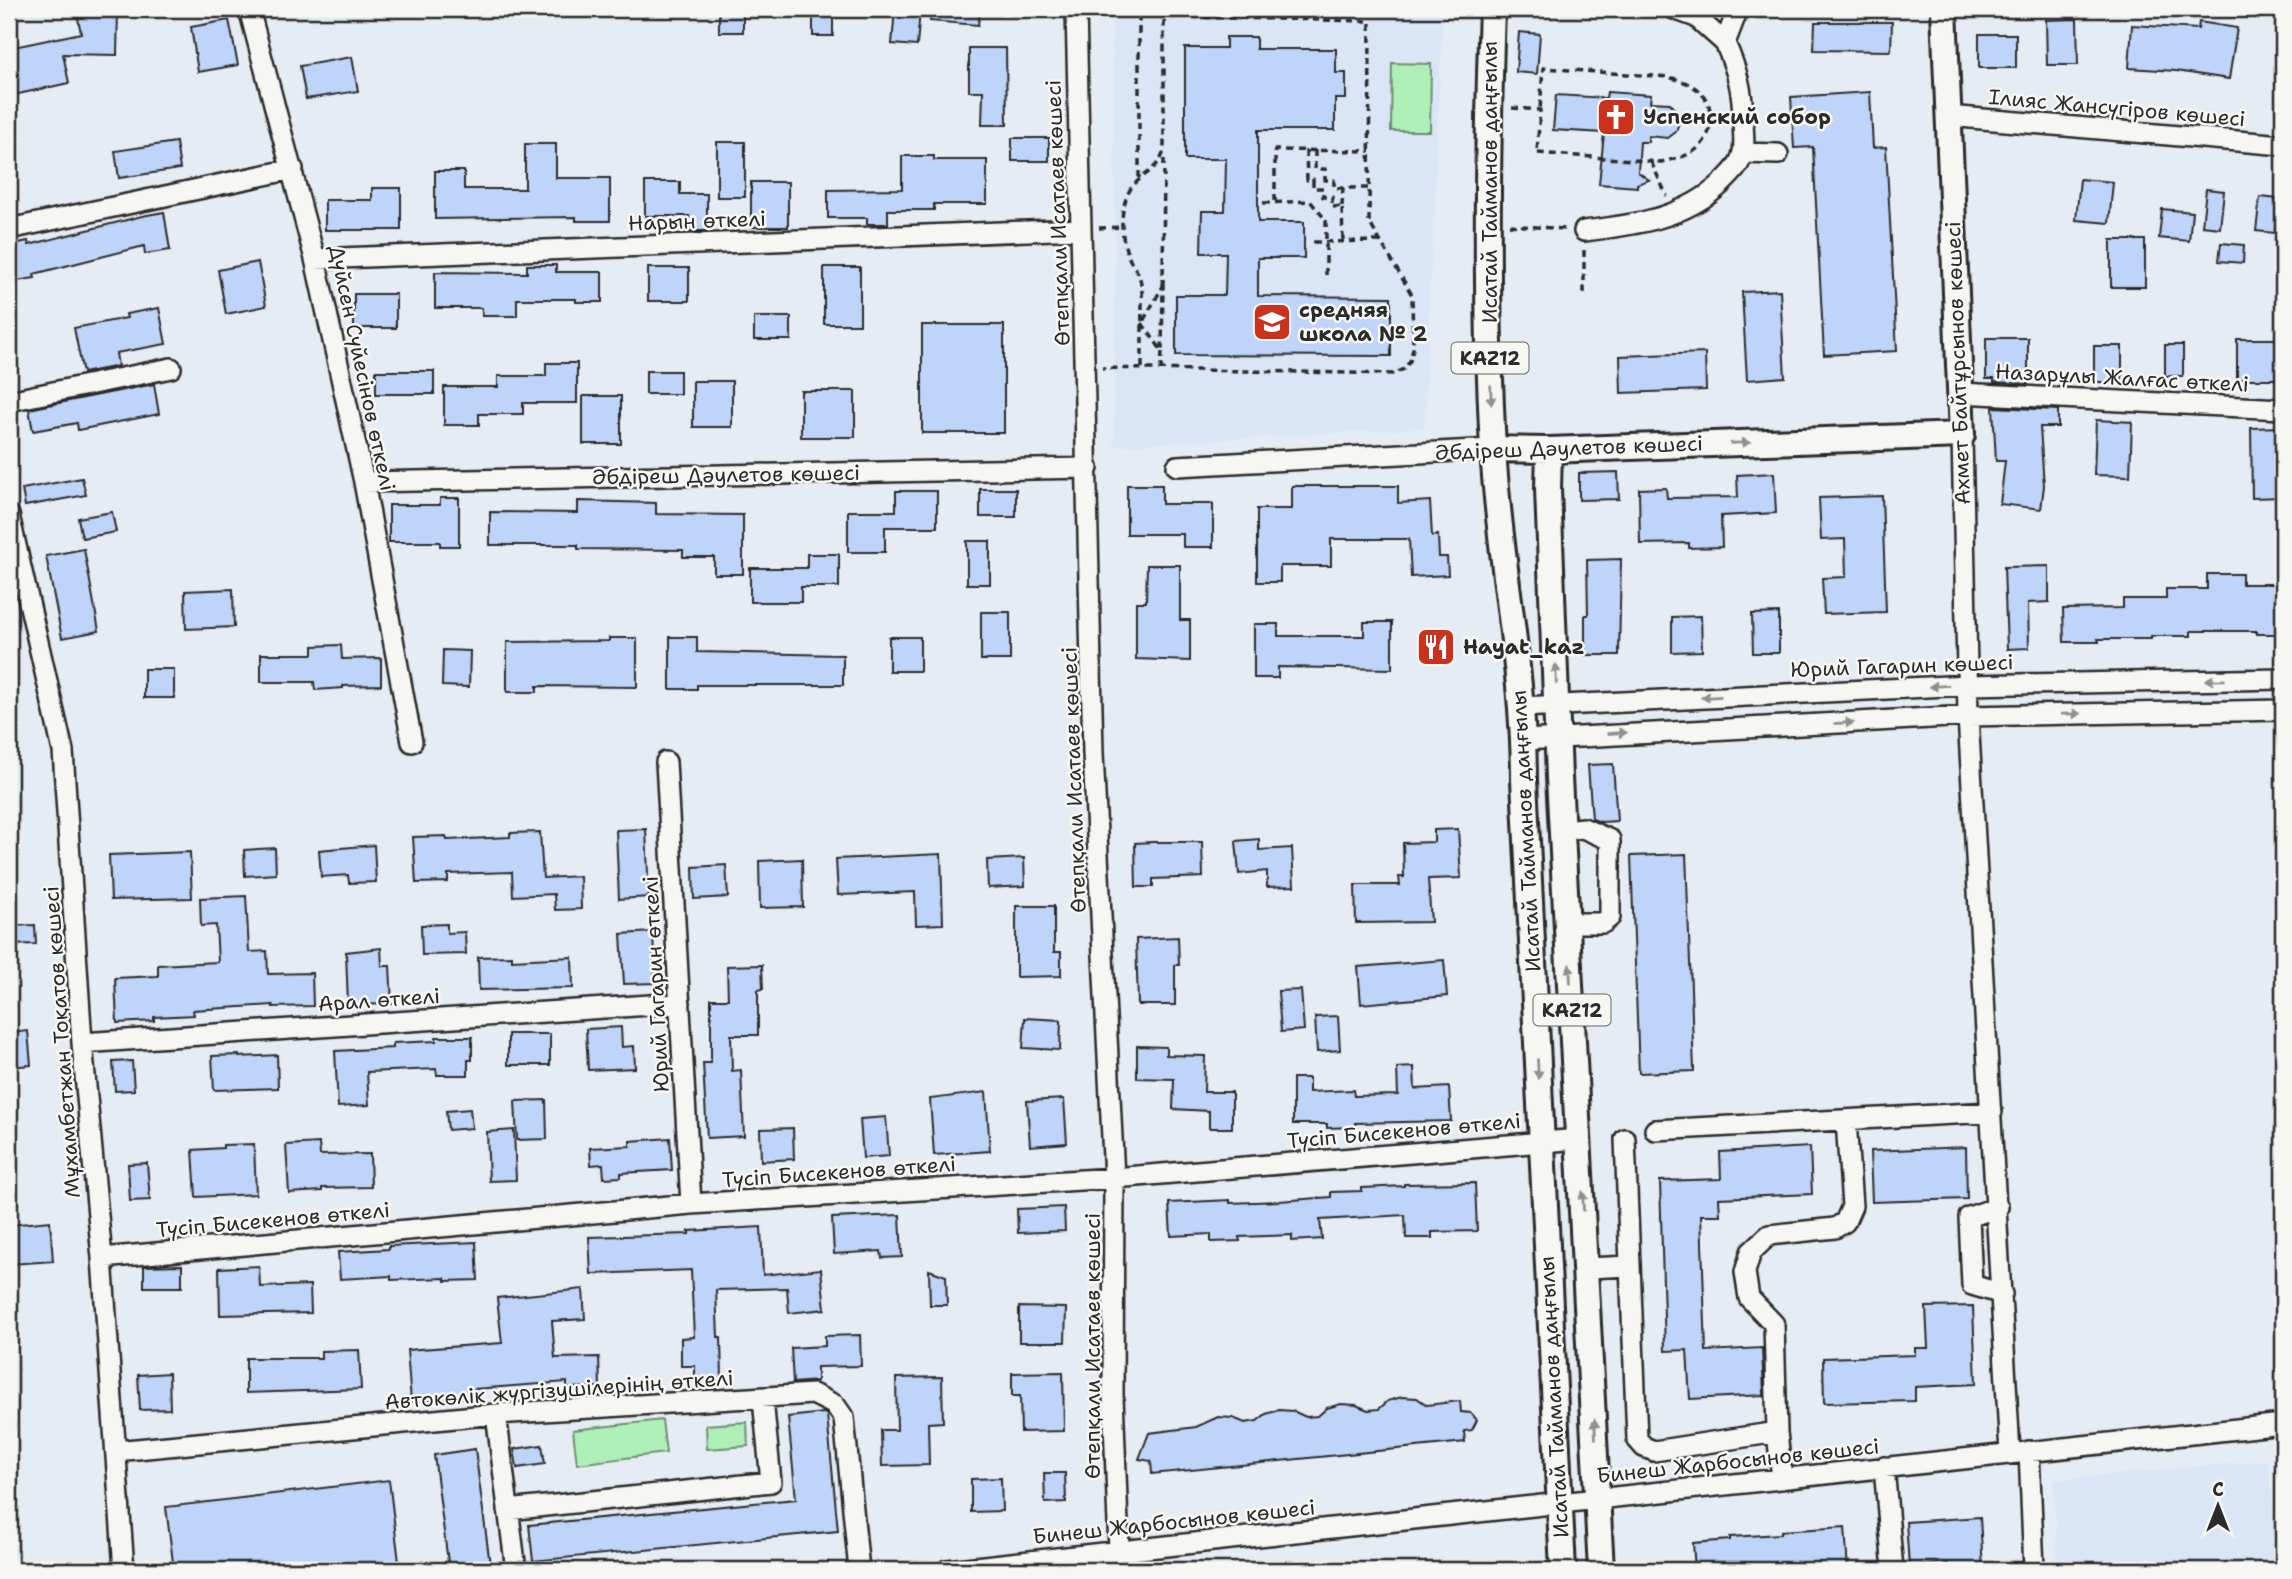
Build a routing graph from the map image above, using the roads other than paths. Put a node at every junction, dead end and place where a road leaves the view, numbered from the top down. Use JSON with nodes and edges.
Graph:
{"nodes":[{"id":1,"x":249,"y":9,"type":"edge"},
{"id":2,"x":1492,"y":9,"type":"edge"},
{"id":3,"x":1674,"y":9,"type":"edge"},
{"id":4,"x":1738,"y":9,"type":"edge"},
{"id":5,"x":1944,"y":9,"type":"edge"},
{"id":6,"x":1076,"y":12,"type":"edge"},
{"id":7,"x":1725,"y":43,"type":"junction"},
{"id":8,"x":1948,"y":116,"type":"junction"},
{"id":9,"x":2283,"y":145,"type":"edge"},
{"id":10,"x":1743,"y":153,"type":"junction"},
{"id":11,"x":1778,"y":154,"type":"dead end"},
{"id":12,"x":293,"y":169,"type":"junction"},
{"id":13,"x":9,"y":229,"type":"edge"},
{"id":14,"x":1080,"y":229,"type":"junction"},
{"id":15,"x":1584,"y":231,"type":"road end"},
{"id":16,"x":315,"y":259,"type":"junction"},
{"id":17,"x":171,"y":368,"type":"dead end"},
{"id":18,"x":1959,"y":393,"type":"junction"},
{"id":19,"x":9,"y":401,"type":"edge"},
{"id":20,"x":2283,"y":409,"type":"edge"},
{"id":21,"x":1962,"y":435,"type":"junction"},
{"id":22,"x":1493,"y":449,"type":"junction"},
{"id":23,"x":1549,"y":450,"type":"junction"},
{"id":24,"x":1177,"y":466,"type":"dead end"},
{"id":25,"x":1088,"y":468,"type":"junction"},
{"id":26,"x":364,"y":482,"type":"junction"},
{"id":27,"x":9,"y":515,"type":"edge"},
{"id":28,"x":2283,"y":679,"type":"edge"},
{"id":29,"x":1968,"y":685,"type":"junction"},
{"id":30,"x":1558,"y":704,"type":"junction"},
{"id":31,"x":1522,"y":707,"type":"junction"},
{"id":32,"x":2283,"y":710,"type":"edge"},
{"id":33,"x":1968,"y":716,"type":"junction"},
{"id":34,"x":1559,"y":737,"type":"junction"},
{"id":35,"x":1524,"y":740,"type":"junction"},
{"id":36,"x":412,"y":742,"type":"dead end"},
{"id":37,"x":666,"y":762,"type":"dead end"},
{"id":38,"x":1562,"y":830,"type":"junction"},
{"id":39,"x":1567,"y":923,"type":"junction"},
{"id":40,"x":680,"y":1003,"type":"junction"},
{"id":41,"x":82,"y":1043,"type":"junction"},
{"id":42,"x":1992,"y":1112,"type":"junction"},
{"id":43,"x":1846,"y":1121,"type":"junction"},
{"id":44,"x":1655,"y":1130,"type":"dead end"},
{"id":45,"x":1579,"y":1139,"type":"junction"},
{"id":46,"x":1625,"y":1139,"type":"dead end"},
{"id":47,"x":1541,"y":1143,"type":"junction"},
{"id":48,"x":1114,"y":1178,"type":"junction"},
{"id":49,"x":691,"y":1205,"type":"junction"},
{"id":50,"x":1997,"y":1207,"type":"junction"},
{"id":51,"x":102,"y":1258,"type":"junction"},
{"id":52,"x":1630,"y":1266,"type":"junction"},
{"id":53,"x":1587,"y":1268,"type":"junction"},
{"id":54,"x":2002,"y":1294,"type":"junction"},
{"id":55,"x":763,"y":1399,"type":"junction"},
{"id":56,"x":496,"y":1414,"type":"junction"},
{"id":57,"x":2283,"y":1424,"type":"edge"},
{"id":58,"x":1777,"y":1433,"type":"junction"},
{"id":59,"x":116,"y":1451,"type":"junction"},
{"id":60,"x":2019,"y":1452,"type":"junction"},
{"id":61,"x":1884,"y":1467,"type":"junction"},
{"id":62,"x":1782,"y":1479,"type":"junction"},
{"id":63,"x":1598,"y":1500,"type":"junction"},
{"id":64,"x":1560,"y":1505,"type":"junction"},
{"id":65,"x":508,"y":1510,"type":"junction"},
{"id":66,"x":1119,"y":1550,"type":"junction"},
{"id":67,"x":124,"y":1570,"type":"edge"},
{"id":68,"x":516,"y":1570,"type":"edge"},
{"id":69,"x":859,"y":1570,"type":"edge"},
{"id":70,"x":947,"y":1570,"type":"edge"},
{"id":71,"x":1563,"y":1570,"type":"edge"},
{"id":72,"x":1601,"y":1570,"type":"edge"},
{"id":73,"x":1893,"y":1570,"type":"edge"},
{"id":74,"x":2034,"y":1570,"type":"edge"}],
"edges":[{"from":1,"to":12,"type":"street","name":"Дүйсен Сүйесінов өткелі"},
{"from":2,"to":22,"type":"main road","name":"Исатай Тайманов даңғылы","number":"KAZ12","one_way":true},
{"from":3,"to":7,"type":"street"},
{"from":4,"to":7,"type":"street"},
{"from":5,"to":8,"type":"main road","name":"Ахмет Байтұрсынов көшесі"},
{"from":6,"to":14,"type":"street","name":"Өтепқали Исатаев көшесі"},
{"from":7,"to":10,"type":"street"},
{"from":8,"to":9,"type":"street","name":"Ілияс Жансүгіров көшесі"},
{"from":8,"to":18,"type":"main road","name":"Ахмет Байтұрсынов көшесі"},
{"from":10,"to":11,"type":"street"},
{"from":10,"to":15,"type":"street"},
{"from":12,"to":13,"type":"street"},
{"from":12,"to":16,"type":"street","name":"Дүйсен Сүйесінов өткелі"},
{"from":14,"to":16,"type":"street","name":"Нарын өткелі"},
{"from":14,"to":25,"type":"street","name":"Өтепқали Исатаев көшесі"},
{"from":16,"to":26,"type":"street","name":"Дүйсен Сүйесінов өткелі"},
{"from":17,"to":19,"type":"street"},
{"from":18,"to":20,"type":"street","name":"Назарұлы Жалғас өткелі"},
{"from":18,"to":21,"type":"main road","name":"Ахмет Байтұрсынов көшесі"},
{"from":23,"to":21,"type":"main road","name":"Әбдіреш Дәулетов көшесі","one_way":true},
{"from":21,"to":29,"type":"street","name":"Ахмет Байтұрсынов көшесі"},
{"from":22,"to":23,"type":"main road","name":"Әбдіреш Дәулетов көшесі"},
{"from":22,"to":24,"type":"street","name":"Әбдіреш Дәулетов көшесі"},
{"from":22,"to":31,"type":"main road","name":"Исатай Тайманов даңғылы","number":"KAZ12"},
{"from":30,"to":23,"type":"main road","name":"Исатай Тайманов даңғылы","number":"KAZ12","one_way":true},
{"from":25,"to":26,"type":"street","name":"Әбдіреш Дәулетов көшесі"},
{"from":25,"to":48,"type":"street","name":"Өтепқали Исатаев көшесі"},
{"from":26,"to":36,"type":"street","name":"Дүйсен Сүйесінов өткелі"},
{"from":27,"to":41,"type":"street","name":"Мұхамбетжан Тоқатов көшесі"},
{"from":28,"to":29,"type":"street","name":"Юрий Гагарин көшесі","one_way":true},
{"from":29,"to":30,"type":"street","name":"Юрий Гагарин көшесі","one_way":true},
{"from":29,"to":33,"type":"street","name":"Ахмет Байтұрсынов көшесі"},
{"from":30,"to":31,"type":"street","name":"Юрий Гагарин көшесі"},
{"from":30,"to":34,"type":"main road","name":"Исатай Тайманов даңғылы","number":"KAZ12"},
{"from":31,"to":35,"type":"main road","name":"Исатай Тайманов даңғылы","number":"KAZ12"},
{"from":33,"to":32,"type":"street","one_way":true},
{"from":34,"to":33,"type":"street","one_way":true},
{"from":33,"to":42,"type":"street","name":"Ахмет Байтұрсынов көшесі"},
{"from":34,"to":35,"type":"street"},
{"from":34,"to":38,"type":"main road","name":"Исатай Тайманов даңғылы","number":"KAZ12"},
{"from":35,"to":47,"type":"main road","name":"Исатай Тайманов даңғылы","number":"KAZ12","one_way":true},
{"from":37,"to":40,"type":"street","name":"Юрий Гагарин өткелі"},
{"from":38,"to":39,"type":"main road","name":"Исатай Тайманов даңғылы","number":"KAZ12"},
{"from":38,"to":39,"type":"street"},
{"from":45,"to":39,"type":"main road","name":"Исатай Тайманов даңғылы","number":"KAZ12","one_way":true},
{"from":40,"to":41,"type":"street","name":"Арал өткелі"},
{"from":40,"to":49,"type":"street","name":"Юрий Гагарин өткелі"},
{"from":41,"to":51,"type":"street","name":"Мұхамбетжан Тоқатов көшесі"},
{"from":42,"to":43,"type":"street"},
{"from":42,"to":50,"type":"street","name":"Ахмет Байтұрсынов көшесі"},
{"from":43,"to":44,"type":"street"},
{"from":43,"to":58,"type":"street"},
{"from":45,"to":47,"type":"street","name":"Түсіп Бисекенов өткелі"},
{"from":53,"to":45,"type":"main road","name":"Исатай Тайманов даңғылы","number":"KAZ12","one_way":true},
{"from":46,"to":52,"type":"street"},
{"from":47,"to":48,"type":"street","name":"Түсіп Бисекенов өткелі"},
{"from":47,"to":64,"type":"main road","name":"Исатай Тайманов даңғылы","number":"KAZ12"},
{"from":48,"to":49,"type":"street","name":"Түсіп Бисекенов өткелі"},
{"from":48,"to":66,"type":"street","name":"Өтепқали Исатаев көшесі"},
{"from":49,"to":51,"type":"street","name":"Түсіп Бисекенов өткелі"},
{"from":50,"to":54,"type":"street","name":"Ахмет Байтұрсынов көшесі"},
{"from":50,"to":54,"type":"street"},
{"from":51,"to":59,"type":"street","name":"Мұхамбетжан Тоқатов көшесі"},
{"from":52,"to":53,"type":"street"},
{"from":52,"to":58,"type":"street"},
{"from":63,"to":53,"type":"main road","name":"Исатай Тайманов даңғылы","number":"KAZ12","one_way":true},
{"from":54,"to":60,"type":"street","name":"Ахмет Байтұрсынов көшесі"},
{"from":55,"to":56,"type":"street","name":"Автокөлік жүргізушілерінің өткелі"},
{"from":55,"to":65,"type":"street"},
{"from":55,"to":69,"type":"street","name":"Автокөлік жүргізушілерінің өткелі"},
{"from":56,"to":59,"type":"street","name":"Автокөлік жүргізушілерінің өткелі"},
{"from":56,"to":65,"type":"street"},
{"from":57,"to":60,"type":"street","name":"Бинеш Жарбосынов көшесі"},
{"from":58,"to":62,"type":"street"},
{"from":59,"to":67,"type":"street","name":"Мұхамбетжан Тоқатов көшесі"},
{"from":60,"to":61,"type":"street","name":"Бинеш Жарбосынов көшесі"},
{"from":60,"to":74,"type":"street"},
{"from":61,"to":62,"type":"street","name":"Бинеш Жарбосынов көшесі"},
{"from":61,"to":73,"type":"street"},
{"from":62,"to":63,"type":"street","name":"Бинеш Жарбосынов көшесі"},
{"from":63,"to":64,"type":"street","name":"Бинеш Жарбосынов көшесі"},
{"from":63,"to":72,"type":"main road","name":"Исатай Тайманов даңғылы","number":"KAZ12"},
{"from":64,"to":66,"type":"street","name":"Бинеш Жарбосынов көшесі"},
{"from":64,"to":71,"type":"main road","name":"Исатай Тайманов даңғылы","number":"KAZ12"},
{"from":65,"to":68,"type":"street"},
{"from":66,"to":70,"type":"street","name":"Бинеш Жарбосынов көшесі"}]}
